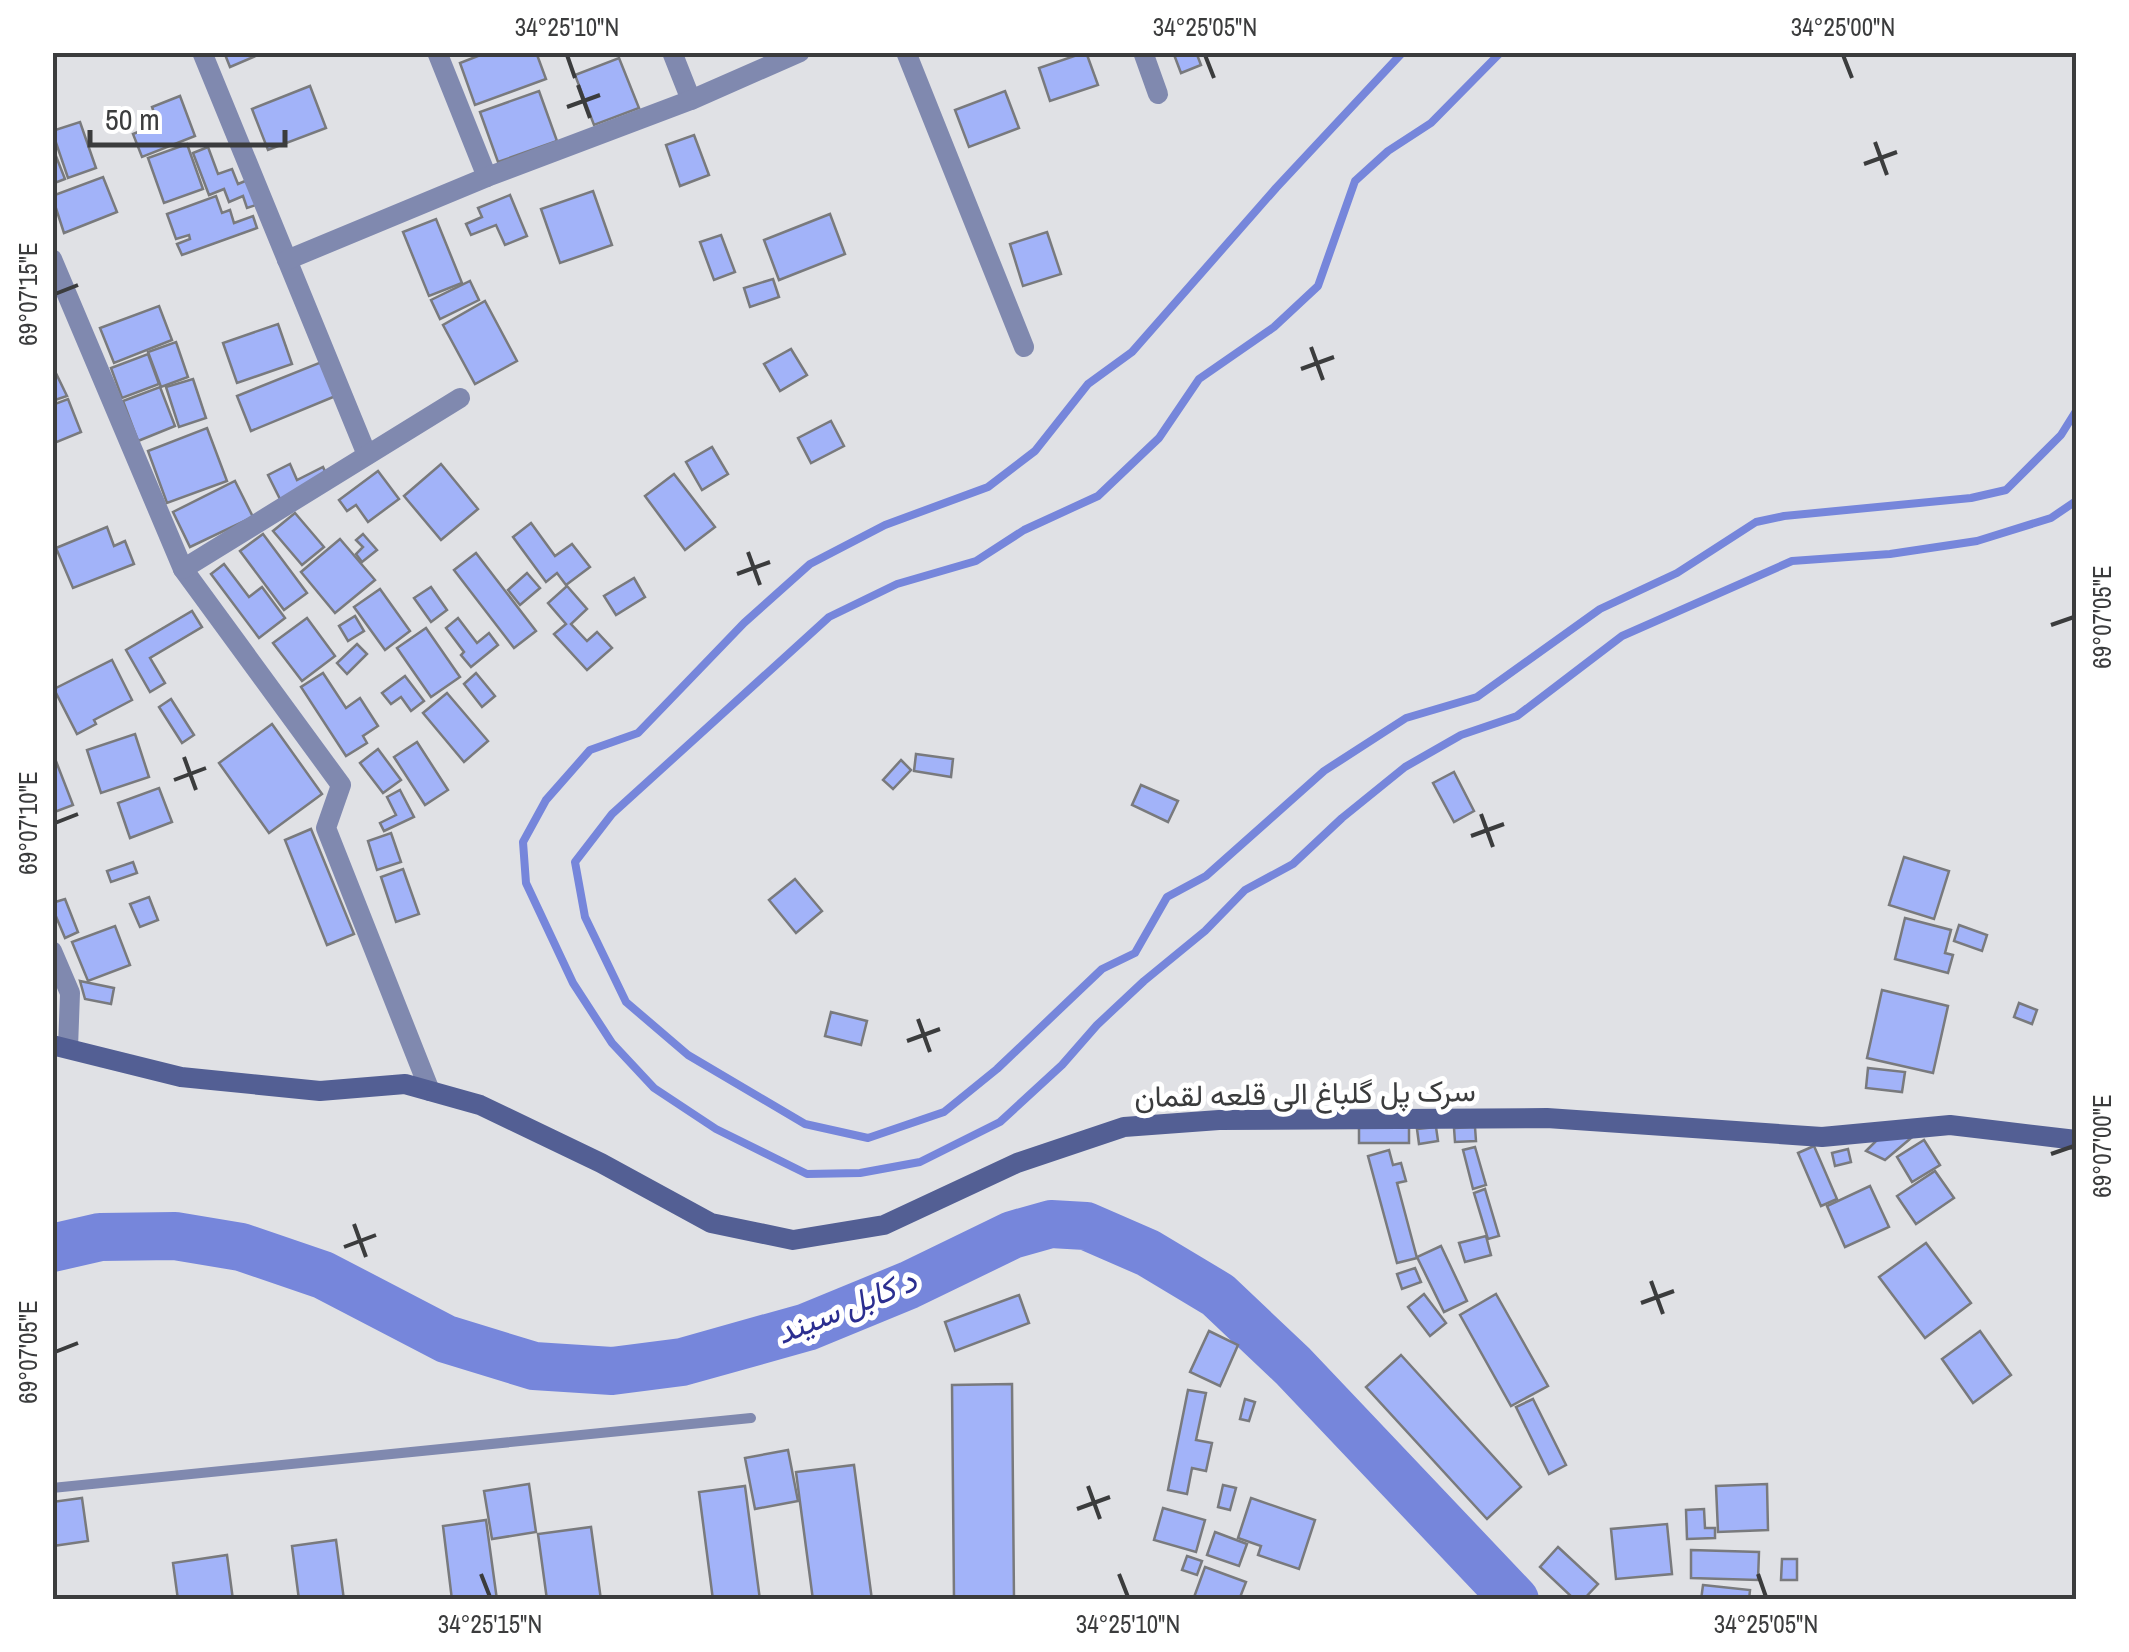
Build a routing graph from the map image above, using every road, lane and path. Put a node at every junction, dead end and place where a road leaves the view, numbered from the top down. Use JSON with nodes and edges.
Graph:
{"nodes":[{"id":1,"x":202,"y":52,"type":"edge"},
{"id":2,"x":437,"y":52,"type":"edge"},
{"id":3,"x":672,"y":52,"type":"edge"},
{"id":4,"x":800,"y":52,"type":"edge"},
{"id":5,"x":906,"y":52,"type":"edge"},
{"id":6,"x":1143,"y":52,"type":"edge"},
{"id":7,"x":1158,"y":94,"type":"dead end"},
{"id":8,"x":691,"y":100,"type":"junction"},
{"id":9,"x":487,"y":177,"type":"junction"},
{"id":10,"x":52,"y":258,"type":"edge"},
{"id":11,"x":287,"y":260,"type":"junction"},
{"id":12,"x":1024,"y":347,"type":"dead end"},
{"id":13,"x":460,"y":398,"type":"dead end"},
{"id":14,"x":367,"y":455,"type":"junction"},
{"id":15,"x":183,"y":569,"type":"junction"},
{"id":16,"x":52,"y":951,"type":"edge"},
{"id":17,"x":60,"y":1046,"type":"edge"},
{"id":18,"x":430,"y":1091,"type":"junction"},
{"id":19,"x":2076,"y":1140,"type":"edge"},
{"id":20,"x":751,"y":1418,"type":"dead end"},
{"id":21,"x":52,"y":1488,"type":"edge"}],
"edges":[{"from":1,"to":11,"type":"street"},
{"from":2,"to":9,"type":"street"},
{"from":3,"to":8,"type":"street"},
{"from":4,"to":8,"type":"street"},
{"from":5,"to":12,"type":"street"},
{"from":6,"to":7,"type":"street"},
{"from":8,"to":9,"type":"street"},
{"from":9,"to":11,"type":"street"},
{"from":10,"to":15,"type":"street"},
{"from":11,"to":14,"type":"street"},
{"from":13,"to":14,"type":"street"},
{"from":14,"to":15,"type":"street"},
{"from":15,"to":18,"type":"street"},
{"from":16,"to":17,"type":"street"},
{"from":17,"to":18,"type":"street","name":"سرک پل گلباغ الی قلعه لقمان"},
{"from":18,"to":19,"type":"street","name":"سرک پل گلباغ الی قلعه لقمان"},
{"from":20,"to":21,"type":"lane"}]}
